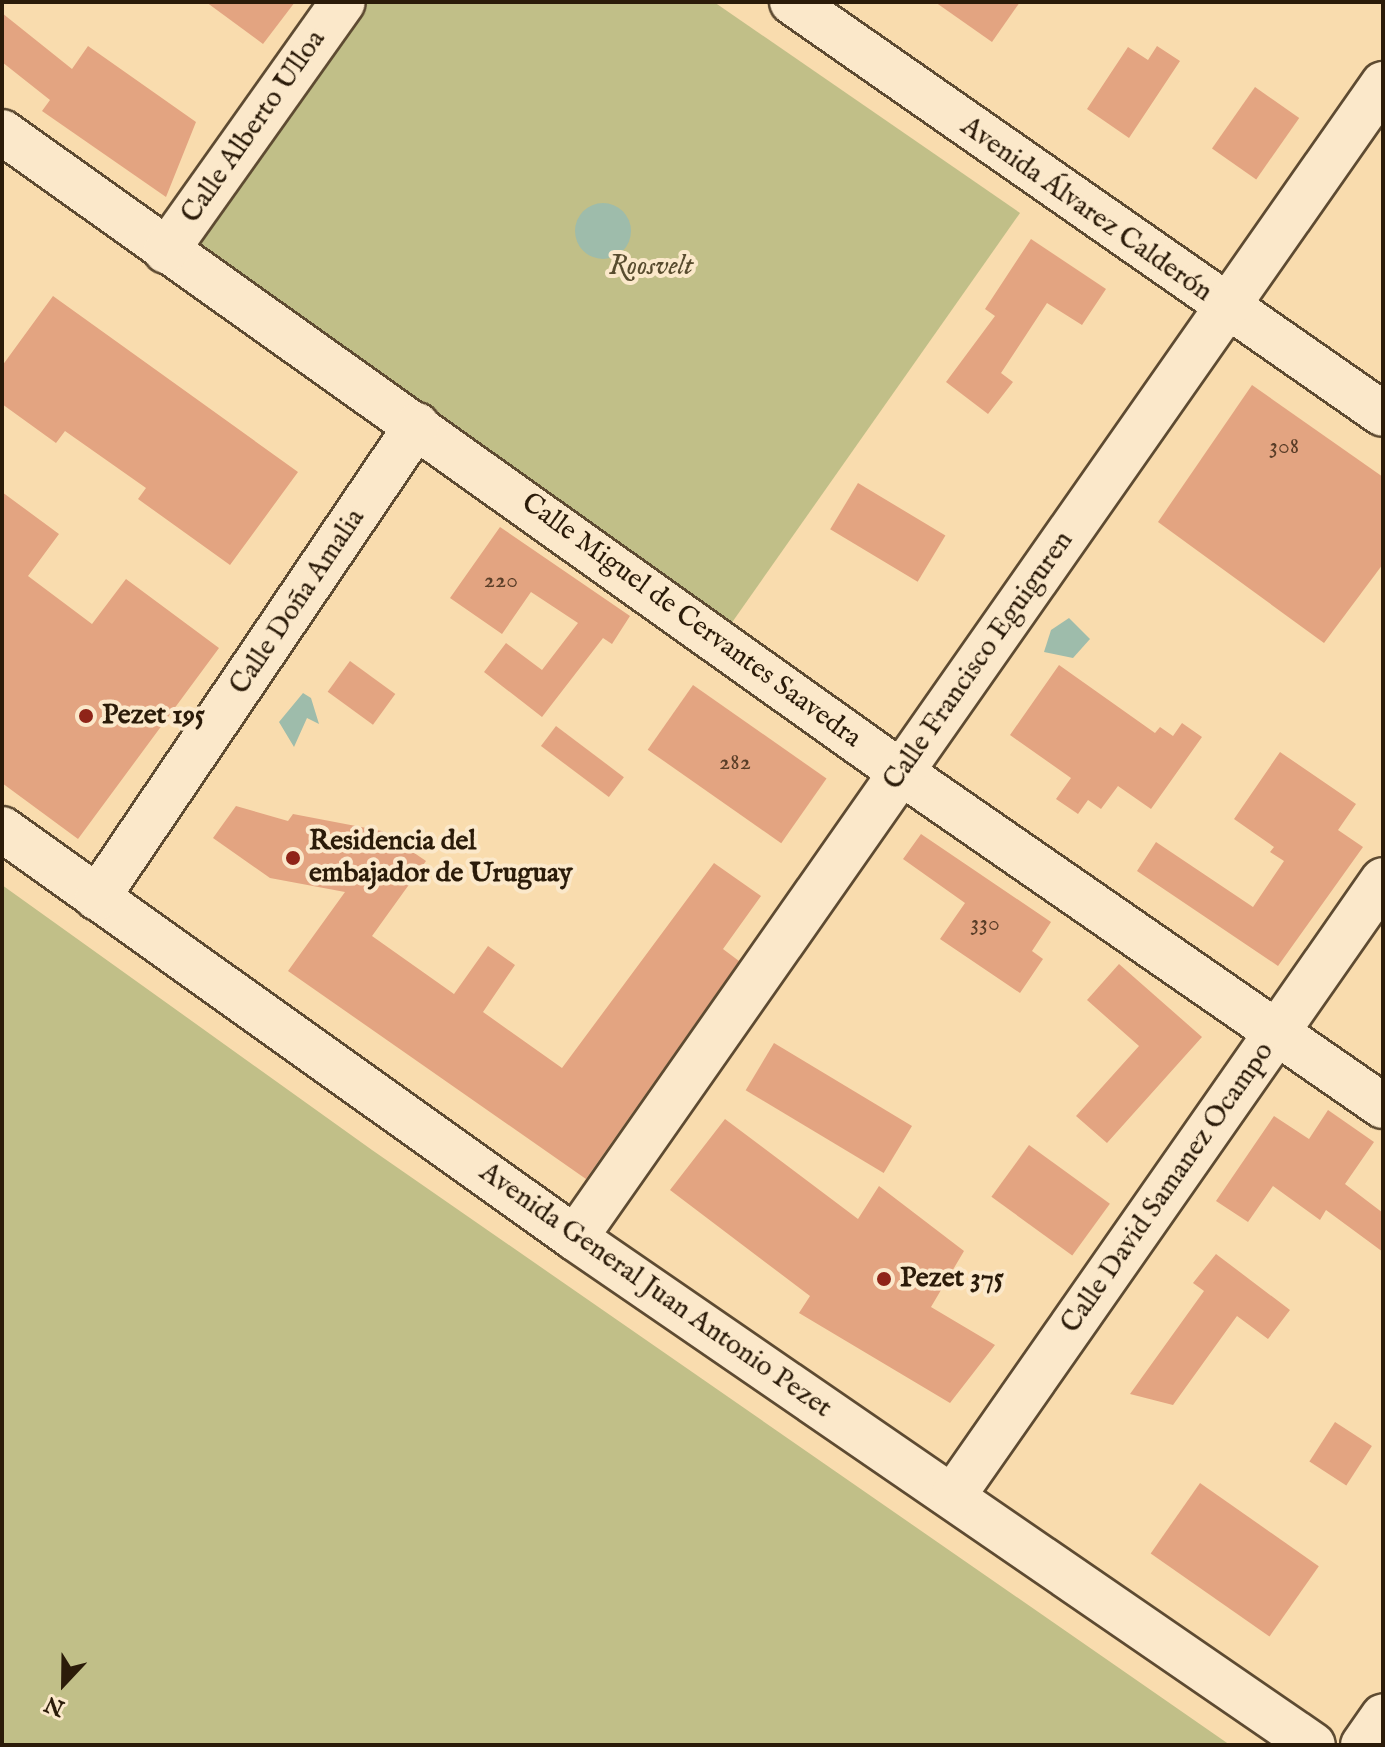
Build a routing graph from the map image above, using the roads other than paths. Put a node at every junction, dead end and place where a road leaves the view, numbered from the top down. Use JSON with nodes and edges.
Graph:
{"nodes":[{"id":1,"x":343,"y":2,"type":"edge"},
{"id":2,"x":792,"y":2,"type":"edge"},
{"id":3,"x":1383,"y":84,"type":"edge"},
{"id":4,"x":2,"y":132,"type":"edge"},
{"id":5,"x":166,"y":251,"type":"junction"},
{"id":6,"x":1227,"y":310,"type":"junction"},
{"id":7,"x":1383,"y":414,"type":"edge"},
{"id":8,"x":417,"y":425,"type":"junction"},
{"id":9,"x":902,"y":773,"type":"junction"},
{"id":10,"x":2,"y":829,"type":"edge"},
{"id":11,"x":1383,"y":880,"type":"edge"},
{"id":12,"x":97,"y":898,"type":"junction"},
{"id":13,"x":1278,"y":1031,"type":"junction"},
{"id":14,"x":1383,"y":1106,"type":"edge"},
{"id":15,"x":575,"y":1238,"type":"junction"},
{"id":16,"x":953,"y":1496,"type":"junction"},
{"id":17,"x":1383,"y":1716,"type":"edge"},
{"id":18,"x":1313,"y":1745,"type":"edge"},
{"id":19,"x":1363,"y":1745,"type":"edge"}],
"edges":[{"from":1,"to":5,"type":"street","name":"Calle Alberto Ulloa"},
{"from":2,"to":6,"type":"street","name":"Avenida Álvarez Calderón"},
{"from":3,"to":6,"type":"street","name":"Calle Francisco Eguiguren"},
{"from":4,"to":5,"type":"street","name":"Calle Miguel de Cervantes Saavedra"},
{"from":5,"to":8,"type":"street","name":"Calle Miguel de Cervantes Saavedra"},
{"from":6,"to":7,"type":"street","name":"Avenida Álvarez Calderón"},
{"from":6,"to":9,"type":"street","name":"Calle Francisco Eguiguren"},
{"from":8,"to":9,"type":"street","name":"Calle Miguel de Cervantes Saavedra"},
{"from":8,"to":12,"type":"street","name":"Calle Doña Amalia"},
{"from":9,"to":13,"type":"street","name":"Calle Miguel de Cervantes Saavedra"},
{"from":9,"to":15,"type":"street","name":"Calle Francisco Eguiguren"},
{"from":10,"to":12,"type":"street","name":"Avenida General Juan Antonio Pezet"},
{"from":11,"to":13,"type":"street","name":"Calle David Samanez Ocampo"},
{"from":12,"to":15,"type":"street","name":"Avenida General Juan Antonio Pezet"},
{"from":13,"to":14,"type":"street","name":"Calle Miguel de Cervantes Saavedra"},
{"from":13,"to":16,"type":"street","name":"Calle David Samanez Ocampo"},
{"from":15,"to":16,"type":"street","name":"Avenida General Juan Antonio Pezet"},
{"from":16,"to":18,"type":"street","name":"Avenida General Juan Antonio Pezet"},
{"from":17,"to":19,"type":"street"}]}
